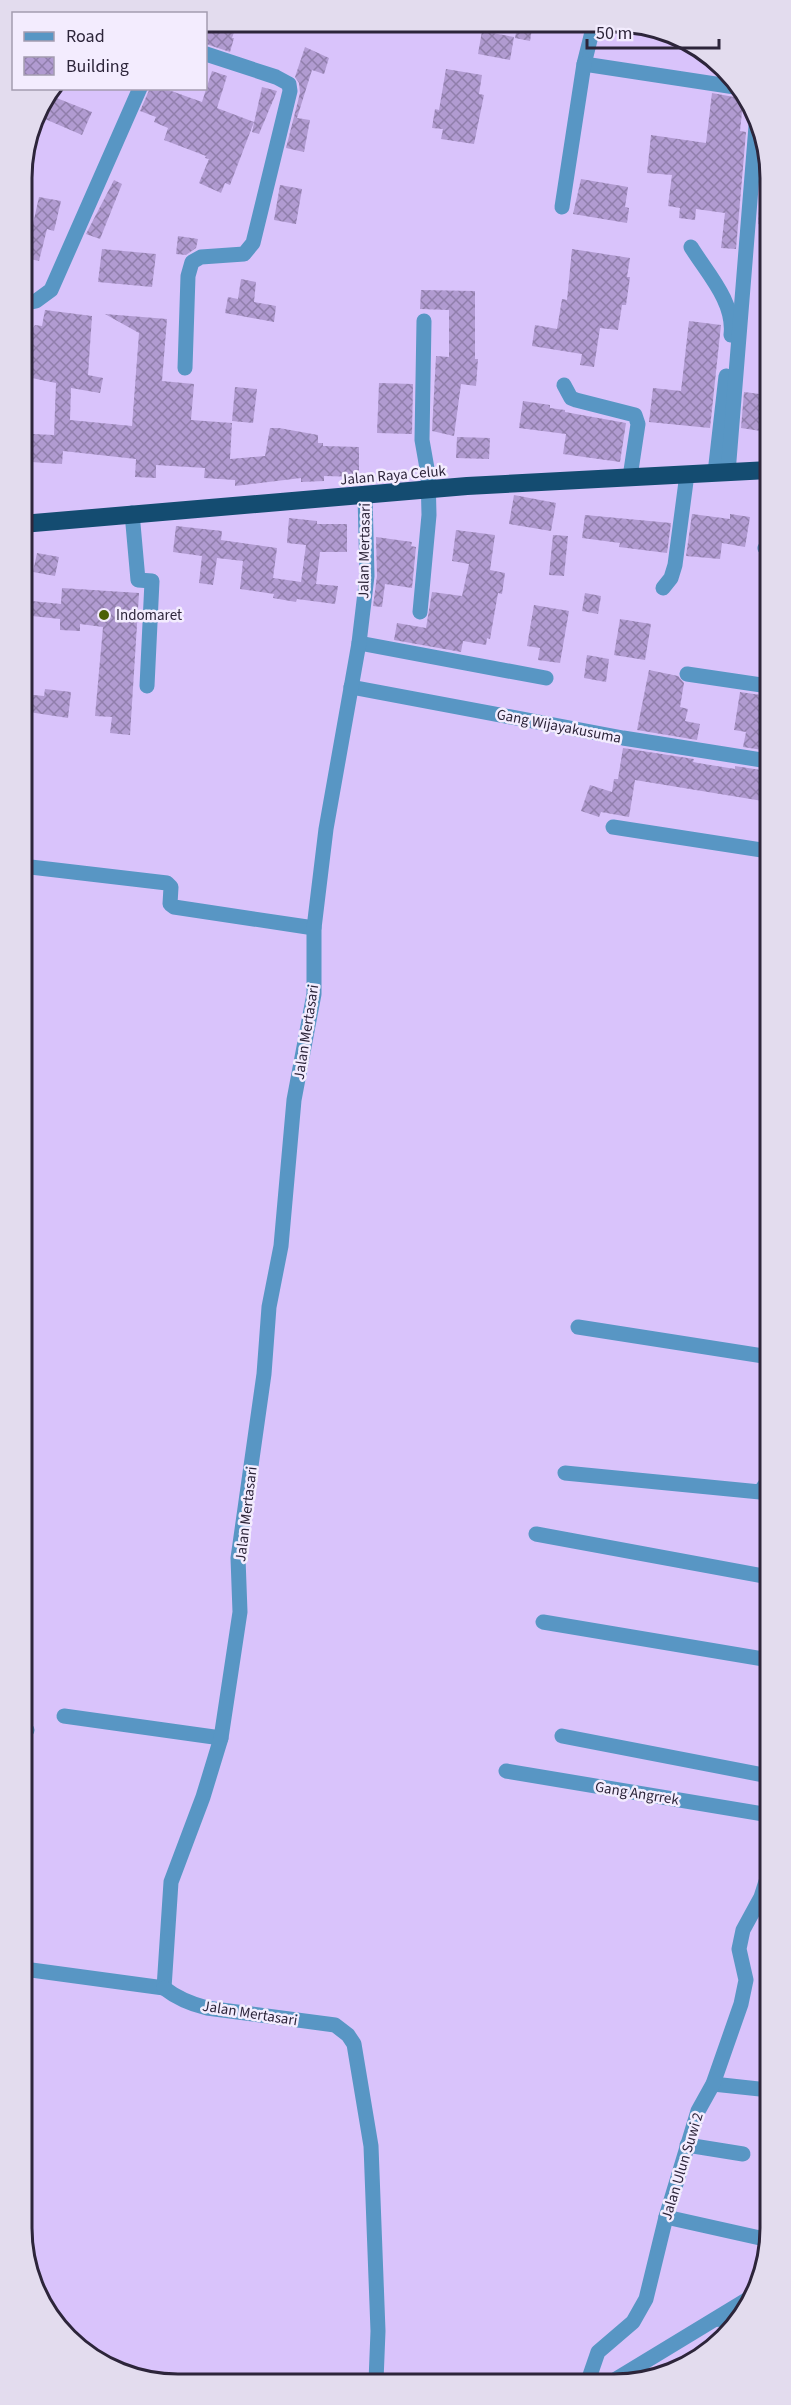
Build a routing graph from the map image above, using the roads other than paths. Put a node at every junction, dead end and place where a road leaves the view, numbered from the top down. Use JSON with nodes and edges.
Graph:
{"nodes":[{"id":1,"x":592,"y":32,"type":"edge"},
{"id":2,"x":207,"y":54,"type":"edge"},
{"id":3,"x":584,"y":64,"type":"junction"},
{"id":4,"x":727,"y":86,"type":"edge"},
{"id":5,"x":139,"y":90,"type":"edge"},
{"id":6,"x":755,"y":140,"type":"edge"},
{"id":7,"x":562,"y":207,"type":"dead end"},
{"id":8,"x":691,"y":247,"type":"dead end"},
{"id":9,"x":32,"y":302,"type":"edge"},
{"id":10,"x":424,"y":321,"type":"dead end"},
{"id":11,"x":185,"y":368,"type":"dead end"},
{"id":12,"x":564,"y":385,"type":"dead end"},
{"id":13,"x":760,"y":470,"type":"edge"},
{"id":14,"x":722,"y":473,"type":"junction"},
{"id":15,"x":687,"y":474,"type":"junction"},
{"id":16,"x":630,"y":477,"type":"junction"},
{"id":17,"x":429,"y":489,"type":"junction"},
{"id":18,"x":365,"y":495,"type":"junction"},
{"id":19,"x":132,"y":513,"type":"junction"},
{"id":20,"x":32,"y":523,"type":"edge"},
{"id":21,"x":663,"y":588,"type":"dead end"},
{"id":22,"x":420,"y":612,"type":"dead end"},
{"id":23,"x":359,"y":643,"type":"junction"},
{"id":24,"x":687,"y":674,"type":"dead end"},
{"id":25,"x":546,"y":678,"type":"dead end"},
{"id":26,"x":760,"y":685,"type":"edge"},
{"id":27,"x":147,"y":686,"type":"dead end"},
{"id":28,"x":351,"y":687,"type":"junction"},
{"id":29,"x":760,"y":760,"type":"edge"},
{"id":30,"x":614,"y":827,"type":"dead end"},
{"id":31,"x":760,"y":850,"type":"edge"},
{"id":32,"x":32,"y":867,"type":"edge"},
{"id":33,"x":314,"y":928,"type":"junction"},
{"id":34,"x":578,"y":1327,"type":"dead end"},
{"id":35,"x":759,"y":1355,"type":"edge"},
{"id":36,"x":565,"y":1473,"type":"dead end"},
{"id":37,"x":759,"y":1492,"type":"edge"},
{"id":38,"x":536,"y":1534,"type":"dead end"},
{"id":39,"x":759,"y":1575,"type":"edge"},
{"id":40,"x":543,"y":1622,"type":"dead end"},
{"id":41,"x":759,"y":1658,"type":"edge"},
{"id":42,"x":64,"y":1716,"type":"dead end"},
{"id":43,"x":562,"y":1736,"type":"dead end"},
{"id":44,"x":221,"y":1738,"type":"junction"},
{"id":45,"x":506,"y":1771,"type":"dead end"},
{"id":46,"x":759,"y":1774,"type":"edge"},
{"id":47,"x":759,"y":1813,"type":"edge"},
{"id":48,"x":759,"y":1900,"type":"edge"},
{"id":49,"x":32,"y":1970,"type":"edge"},
{"id":50,"x":164,"y":1988,"type":"junction"},
{"id":51,"x":712,"y":2084,"type":"junction"},
{"id":52,"x":759,"y":2089,"type":"edge"},
{"id":53,"x":687,"y":2145,"type":"junction"},
{"id":54,"x":743,"y":2154,"type":"dead end"},
{"id":55,"x":666,"y":2217,"type":"junction"},
{"id":56,"x":759,"y":2238,"type":"edge"},
{"id":57,"x":736,"y":2306,"type":"edge"},
{"id":58,"x":716,"y":2319,"type":"junction"},
{"id":59,"x":726,"y":2320,"type":"edge"},
{"id":60,"x":628,"y":2372,"type":"edge"},
{"id":61,"x":376,"y":2374,"type":"edge"},
{"id":62,"x":590,"y":2374,"type":"edge"}],
"edges":[{"from":1,"to":3,"type":"street"},
{"from":2,"to":11,"type":"street"},
{"from":3,"to":4,"type":"street"},
{"from":3,"to":7,"type":"street"},
{"from":5,"to":9,"type":"street"},
{"from":6,"to":14,"type":"street"},
{"from":8,"to":14,"type":"street"},
{"from":10,"to":17,"type":"street"},
{"from":12,"to":16,"type":"street"},
{"from":13,"to":14,"type":"highway","name":"Jalan Raya Celuk"},
{"from":14,"to":15,"type":"highway","name":"Jalan Raya Celuk"},
{"from":15,"to":16,"type":"highway","name":"Jalan Raya Celuk"},
{"from":15,"to":21,"type":"street"},
{"from":16,"to":17,"type":"highway","name":"Jalan Raya Celuk"},
{"from":17,"to":18,"type":"highway","name":"Jalan Raya Celuk"},
{"from":17,"to":22,"type":"street"},
{"from":18,"to":19,"type":"highway","name":"Jalan Raya Celuk"},
{"from":18,"to":23,"type":"street","name":"Jalan Mertasari"},
{"from":19,"to":20,"type":"highway","name":"Jalan Raya Celuk"},
{"from":19,"to":27,"type":"street"},
{"from":23,"to":25,"type":"street"},
{"from":23,"to":28,"type":"street","name":"Jalan Mertasari"},
{"from":24,"to":26,"type":"street"},
{"from":28,"to":29,"type":"street","name":"Gang Wijayakusuma"},
{"from":28,"to":33,"type":"street","name":"Jalan Mertasari"},
{"from":30,"to":31,"type":"street"},
{"from":32,"to":33,"type":"street"},
{"from":33,"to":44,"type":"street","name":"Jalan Mertasari"},
{"from":34,"to":35,"type":"street"},
{"from":36,"to":37,"type":"street"},
{"from":38,"to":39,"type":"street"},
{"from":40,"to":41,"type":"street"},
{"from":42,"to":44,"type":"street"},
{"from":43,"to":46,"type":"street"},
{"from":44,"to":50,"type":"street","name":"Jalan Mertasari"},
{"from":45,"to":47,"type":"street","name":"Gang Angrrek"},
{"from":48,"to":51,"type":"street","name":"Jalan Ulun Suwi 2"},
{"from":49,"to":50,"type":"street"},
{"from":50,"to":61,"type":"street","name":"Jalan Mertasari"},
{"from":51,"to":52,"type":"street"},
{"from":51,"to":53,"type":"street","name":"Jalan Ulun Suwi 2"},
{"from":53,"to":54,"type":"street"},
{"from":53,"to":55,"type":"street","name":"Jalan Ulun Suwi 2"},
{"from":55,"to":56,"type":"street"},
{"from":55,"to":62,"type":"street","name":"Jalan Ulun Suwi 2"},
{"from":57,"to":58,"type":"street"},
{"from":58,"to":59,"type":"street"},
{"from":58,"to":60,"type":"street"}]}
